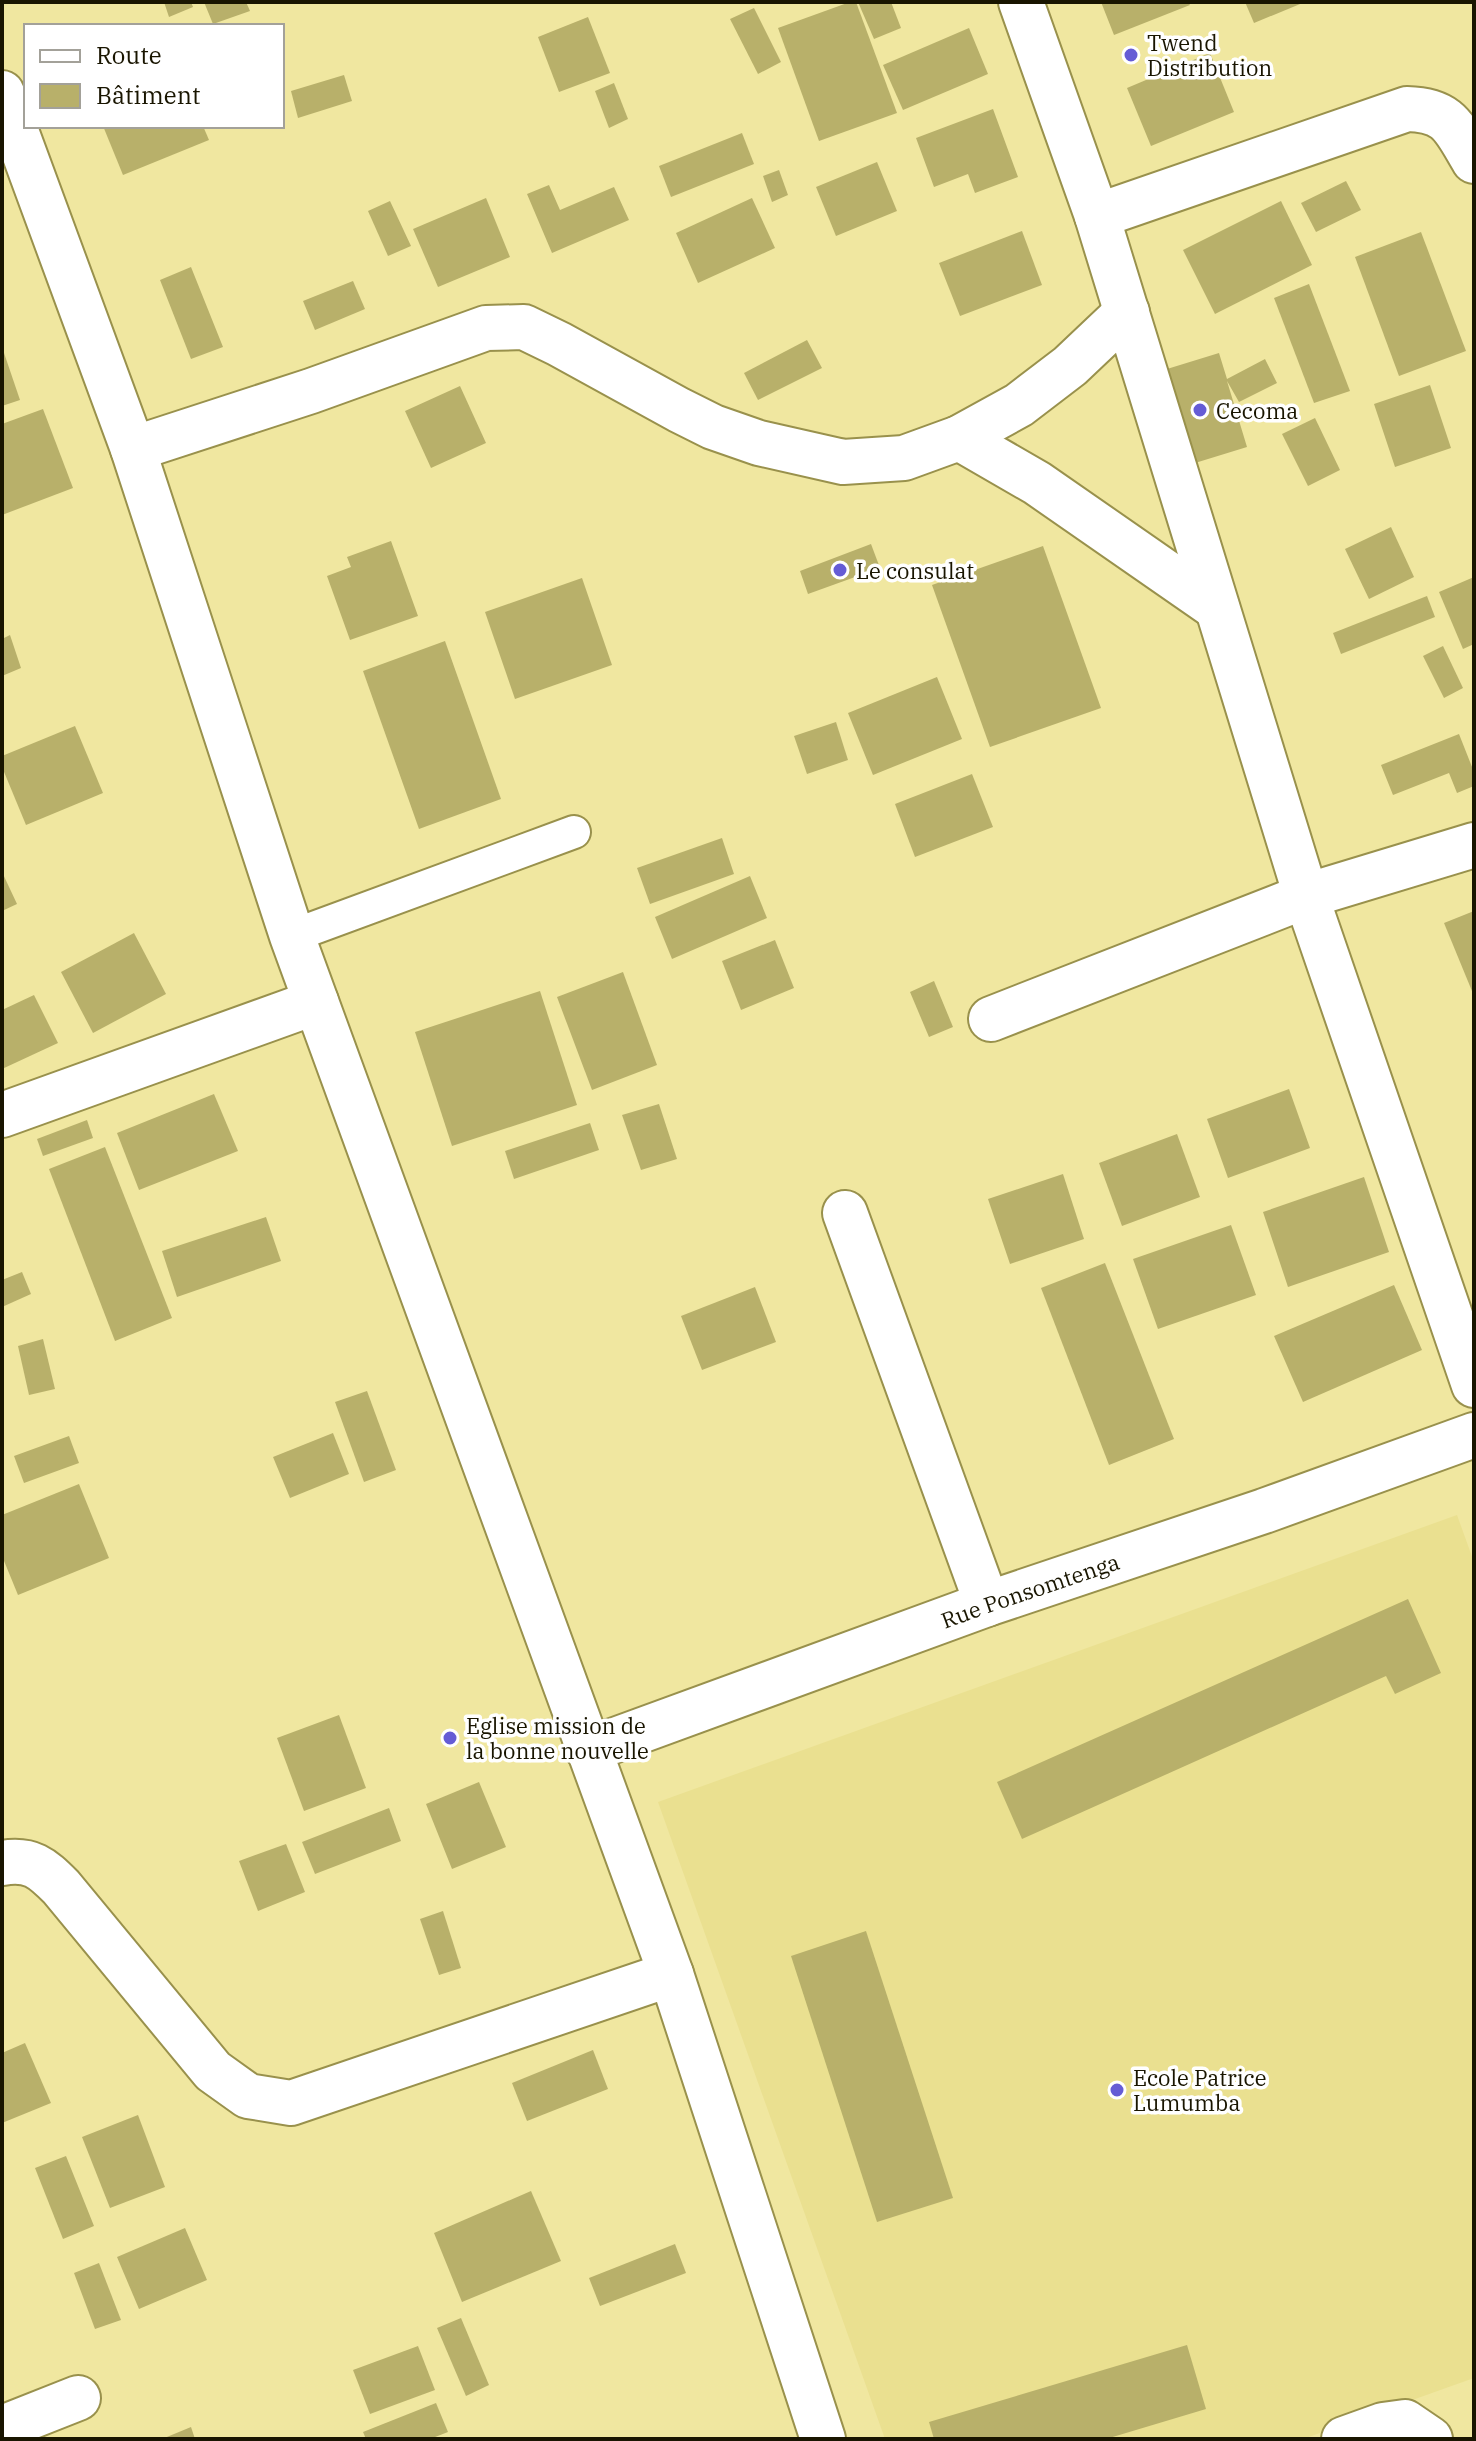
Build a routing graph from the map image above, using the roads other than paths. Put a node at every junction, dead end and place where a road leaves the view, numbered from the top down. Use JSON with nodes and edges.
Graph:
{"nodes":[{"id":1,"x":1021,"y":2,"type":"edge"},
{"id":2,"x":2,"y":93,"type":"edge"},
{"id":3,"x":1474,"y":161,"type":"edge"},
{"id":4,"x":1097,"y":216,"type":"junction"},
{"id":5,"x":1127,"y":312,"type":"junction"},
{"id":6,"x":959,"y":438,"type":"junction"},
{"id":7,"x":133,"y":449,"type":"junction"},
{"id":8,"x":1217,"y":608,"type":"junction"},
{"id":9,"x":574,"y":832,"type":"dead end"},
{"id":10,"x":1474,"y":845,"type":"edge"},
{"id":11,"x":1306,"y":896,"type":"junction"},
{"id":12,"x":292,"y":936,"type":"junction"},
{"id":13,"x":316,"y":1002,"type":"junction"},
{"id":14,"x":991,"y":1019,"type":"dead end"},
{"id":15,"x":2,"y":1115,"type":"edge"},
{"id":16,"x":845,"y":1213,"type":"dead end"},
{"id":17,"x":1474,"y":1385,"type":"edge"},
{"id":18,"x":1474,"y":1435,"type":"edge"},
{"id":19,"x":987,"y":1604,"type":"junction"},
{"id":20,"x":588,"y":1750,"type":"junction"},
{"id":21,"x":2,"y":1863,"type":"edge"},
{"id":22,"x":671,"y":1974,"type":"junction"},
{"id":23,"x":78,"y":2398,"type":"dead end"},
{"id":24,"x":2,"y":2428,"type":"edge"},
{"id":25,"x":823,"y":2439,"type":"edge"},
{"id":26,"x":1344,"y":2439,"type":"edge"},
{"id":27,"x":1430,"y":2439,"type":"edge"}],
"edges":[{"from":1,"to":4,"type":"street"},
{"from":2,"to":7,"type":"street"},
{"from":3,"to":4,"type":"street"},
{"from":4,"to":5,"type":"street"},
{"from":5,"to":6,"type":"street"},
{"from":5,"to":8,"type":"street"},
{"from":6,"to":7,"type":"street"},
{"from":6,"to":8,"type":"street"},
{"from":7,"to":12,"type":"street"},
{"from":8,"to":11,"type":"street"},
{"from":9,"to":12,"type":"lane"},
{"from":10,"to":11,"type":"street"},
{"from":11,"to":14,"type":"street"},
{"from":11,"to":17,"type":"street"},
{"from":12,"to":13,"type":"street"},
{"from":13,"to":15,"type":"street"},
{"from":13,"to":20,"type":"street"},
{"from":16,"to":19,"type":"street"},
{"from":18,"to":19,"type":"street","name":"Rue Ponsomtenga"},
{"from":19,"to":20,"type":"street","name":"Rue Ponsomtenga"},
{"from":20,"to":22,"type":"street"},
{"from":21,"to":22,"type":"street"},
{"from":22,"to":25,"type":"street"},
{"from":23,"to":24,"type":"street"},
{"from":26,"to":27,"type":"street"}]}
